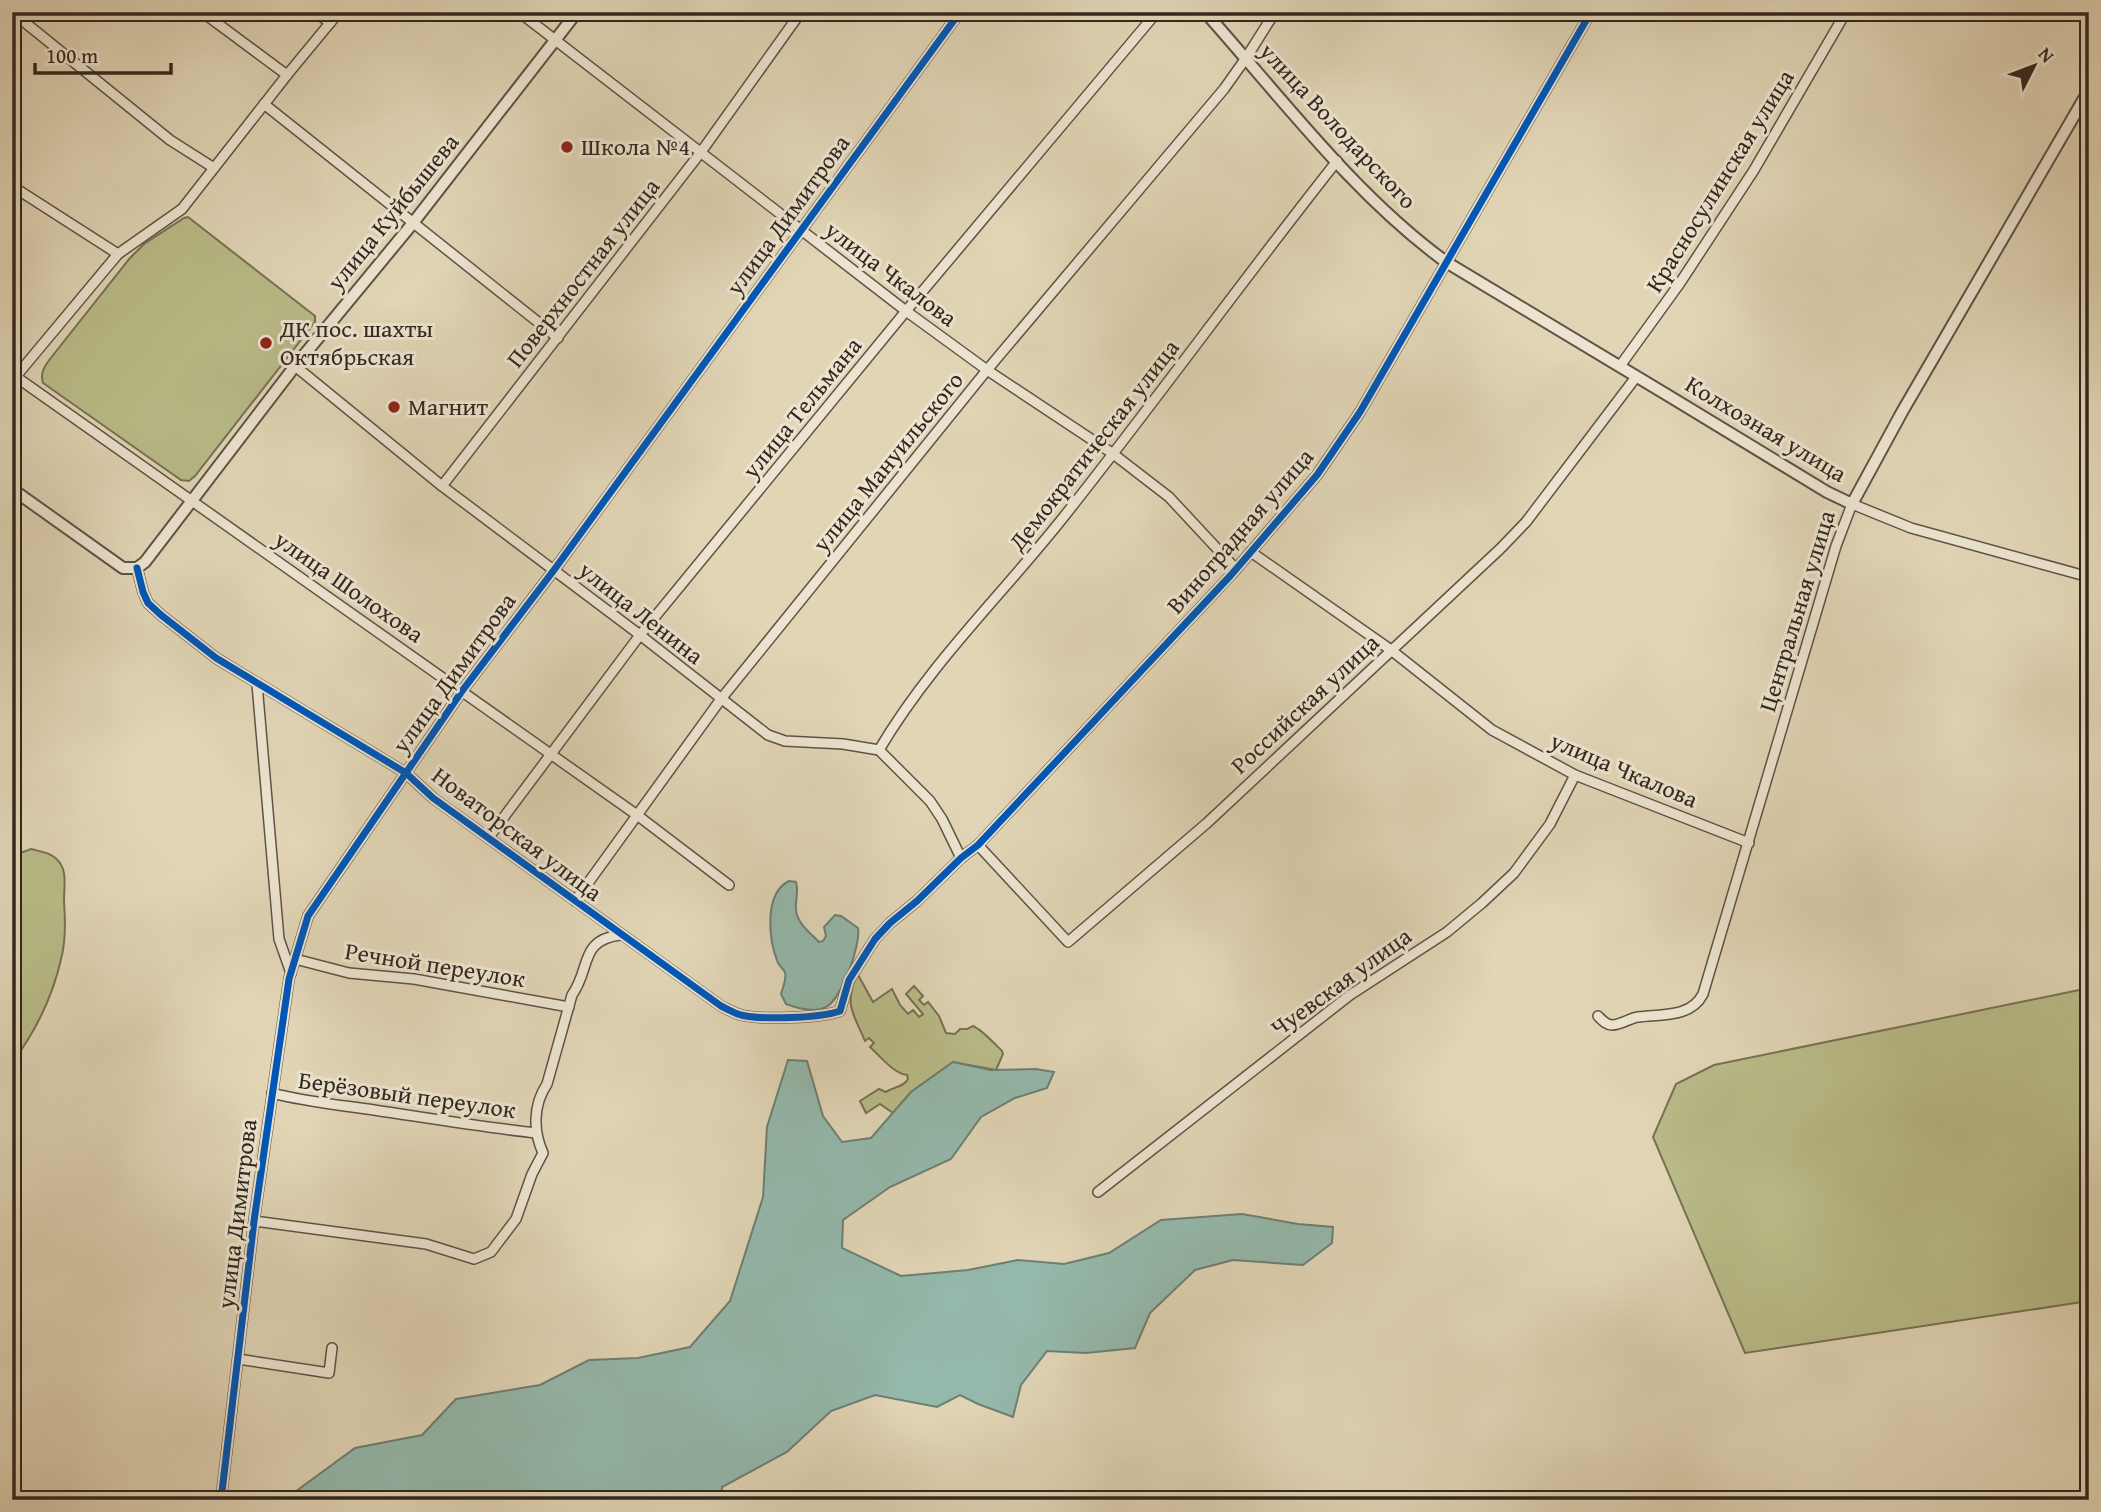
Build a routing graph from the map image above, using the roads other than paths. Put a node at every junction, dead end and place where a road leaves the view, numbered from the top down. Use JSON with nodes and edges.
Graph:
{"nodes":[{"id":1,"x":12,"y":12,"type":"edge"},
{"id":2,"x":202,"y":12,"type":"edge"},
{"id":3,"x":316,"y":12,"type":"edge"},
{"id":4,"x":339,"y":12,"type":"edge"},
{"id":5,"x":519,"y":12,"type":"edge"},
{"id":6,"x":577,"y":12,"type":"edge"},
{"id":7,"x":801,"y":12,"type":"edge"},
{"id":8,"x":960,"y":12,"type":"edge"},
{"id":9,"x":1157,"y":12,"type":"edge"},
{"id":10,"x":1205,"y":12,"type":"edge"},
{"id":11,"x":1275,"y":12,"type":"edge"},
{"id":12,"x":1591,"y":12,"type":"edge"},
{"id":13,"x":1846,"y":12,"type":"edge"},
{"id":14,"x":2074,"y":12,"type":"edge"},
{"id":15,"x":2089,"y":21,"type":"edge"},
{"id":16,"x":330,"y":23,"type":"junction"},
{"id":17,"x":555,"y":40,"type":"junction"},
{"id":18,"x":1246,"y":58,"type":"junction"},
{"id":19,"x":287,"y":75,"type":"junction"},
{"id":20,"x":2089,"y":90,"type":"edge"},
{"id":21,"x":264,"y":104,"type":"junction"},
{"id":22,"x":701,"y":152,"type":"junction"},
{"id":23,"x":1337,"y":161,"type":"junction"},
{"id":24,"x":214,"y":168,"type":"junction"},
{"id":25,"x":12,"y":186,"type":"edge"},
{"id":26,"x":413,"y":223,"type":"junction"},
{"id":27,"x":801,"y":230,"type":"junction"},
{"id":28,"x":118,"y":254,"type":"junction"},
{"id":29,"x":1446,"y":262,"type":"junction"},
{"id":30,"x":906,"y":311,"type":"junction"},
{"id":31,"x":558,"y":338,"type":"junction"},
{"id":32,"x":295,"y":366,"type":"junction"},
{"id":33,"x":1620,"y":366,"type":"junction"},
{"id":34,"x":987,"y":370,"type":"junction"},
{"id":35,"x":14,"y":377,"type":"edge"},
{"id":36,"x":1636,"y":377,"type":"junction"},
{"id":37,"x":1112,"y":453,"type":"junction"},
{"id":38,"x":442,"y":486,"type":"junction"},
{"id":39,"x":12,"y":489,"type":"edge"},
{"id":40,"x":193,"y":500,"type":"junction"},
{"id":41,"x":1852,"y":504,"type":"junction"},
{"id":42,"x":1251,"y":552,"type":"junction"},
{"id":43,"x":137,"y":568,"type":"junction"},
{"id":44,"x":1236,"y":569,"type":"junction"},
{"id":45,"x":554,"y":570,"type":"junction"},
{"id":46,"x":2089,"y":577,"type":"edge"},
{"id":47,"x":640,"y":635,"type":"junction"},
{"id":48,"x":1391,"y":650,"type":"junction"},
{"id":49,"x":257,"y":684,"type":"junction"},
{"id":50,"x":462,"y":691,"type":"junction"},
{"id":51,"x":721,"y":699,"type":"junction"},
{"id":52,"x":879,"y":750,"type":"junction"},
{"id":53,"x":550,"y":755,"type":"junction"},
{"id":54,"x":405,"y":774,"type":"junction"},
{"id":55,"x":1575,"y":775,"type":"junction"},
{"id":56,"x":637,"y":816,"type":"junction"},
{"id":57,"x":489,"y":837,"type":"junction"},
{"id":58,"x":1749,"y":842,"type":"junction"},
{"id":59,"x":978,"y":845,"type":"junction"},
{"id":60,"x":961,"y":858,"type":"junction"},
{"id":61,"x":729,"y":886,"type":"dead end"},
{"id":62,"x":575,"y":901,"type":"junction"},
{"id":63,"x":620,"y":935,"type":"junction"},
{"id":64,"x":295,"y":958,"type":"junction"},
{"id":65,"x":290,"y":973,"type":"junction"},
{"id":66,"x":569,"y":1007,"type":"junction"},
{"id":67,"x":840,"y":1011,"type":"joint"},
{"id":68,"x":1598,"y":1016,"type":"dead end"},
{"id":69,"x":272,"y":1093,"type":"junction"},
{"id":70,"x":536,"y":1133,"type":"junction"},
{"id":71,"x":1098,"y":1192,"type":"dead end"},
{"id":72,"x":254,"y":1221,"type":"junction"},
{"id":73,"x":332,"y":1348,"type":"dead end"},
{"id":74,"x":238,"y":1359,"type":"junction"},
{"id":75,"x":221,"y":1500,"type":"edge"}],
"edges":[{"from":1,"to":24,"type":"street"},
{"from":2,"to":19,"type":"street"},
{"from":3,"to":16,"type":"street"},
{"from":4,"to":16,"type":"street"},
{"from":5,"to":17,"type":"street","name":"улица Чкалова"},
{"from":6,"to":17,"type":"street","name":"улица Куйбышева"},
{"from":7,"to":22,"type":"street","name":"Поверхностная улица"},
{"from":8,"to":27,"type":"street","name":"улица Димитрова"},
{"from":9,"to":30,"type":"street","name":"улица Тельмана"},
{"from":10,"to":18,"type":"street","name":"улица Володарского"},
{"from":11,"to":18,"type":"street","name":"улица Мануильского"},
{"from":12,"to":29,"type":"street","name":"Виноградная улица"},
{"from":13,"to":33,"type":"street","name":"Красносулинская улица"},
{"from":14,"to":15,"type":"street"},
{"from":16,"to":19,"type":"street"},
{"from":17,"to":22,"type":"street","name":"улица Чкалова"},
{"from":17,"to":26,"type":"street","name":"улица Куйбышева"},
{"from":18,"to":23,"type":"street","name":"улица Володарского"},
{"from":18,"to":34,"type":"street","name":"улица Мануильского"},
{"from":19,"to":21,"type":"street"},
{"from":20,"to":41,"type":"street","name":"Центральная улица"},
{"from":21,"to":24,"type":"street"},
{"from":21,"to":26,"type":"street"},
{"from":22,"to":27,"type":"street","name":"улица Чкалова"},
{"from":22,"to":31,"type":"street","name":"Поверхностная улица"},
{"from":23,"to":29,"type":"street","name":"улица Володарского"},
{"from":23,"to":37,"type":"street","name":"Демократическая улица"},
{"from":24,"to":28,"type":"street"},
{"from":25,"to":28,"type":"street"},
{"from":26,"to":31,"type":"street"},
{"from":26,"to":32,"type":"street","name":"улица Куйбышева"},
{"from":27,"to":30,"type":"street","name":"улица Чкалова"},
{"from":27,"to":45,"type":"street","name":"улица Димитрова"},
{"from":28,"to":35,"type":"street"},
{"from":29,"to":33,"type":"street","name":"Колхозная улица"},
{"from":29,"to":42,"type":"street","name":"Виноградная улица"},
{"from":30,"to":34,"type":"street","name":"улица Чкалова"},
{"from":30,"to":47,"type":"street","name":"улица Тельмана"},
{"from":31,"to":38,"type":"street","name":"Поверхностная улица"},
{"from":32,"to":38,"type":"street","name":"улица Ленина"},
{"from":32,"to":40,"type":"street","name":"улица Куйбышева"},
{"from":33,"to":36,"type":"street","name":"Колхозная улица"},
{"from":34,"to":37,"type":"street","name":"улица Чкалова"},
{"from":34,"to":51,"type":"street","name":"улица Мануильского"},
{"from":35,"to":40,"type":"street","name":"улица Шолохова"},
{"from":36,"to":41,"type":"street","name":"Колхозная улица"},
{"from":36,"to":48,"type":"street","name":"Российская улица"},
{"from":37,"to":44,"type":"street","name":"улица Чкалова"},
{"from":37,"to":52,"type":"street","name":"Демократическая улица"},
{"from":38,"to":45,"type":"street","name":"улица Ленина"},
{"from":39,"to":43,"type":"street"},
{"from":40,"to":43,"type":"street","name":"улица Куйбышева"},
{"from":40,"to":50,"type":"street","name":"улица Шолохова"},
{"from":41,"to":46,"type":"street","name":"Колхозная улица"},
{"from":41,"to":58,"type":"street","name":"Центральная улица"},
{"from":42,"to":44,"type":"street","name":"Виноградная улица"},
{"from":42,"to":48,"type":"street","name":"улица Чкалова"},
{"from":43,"to":49,"type":"street","name":"Новаторская улица"},
{"from":44,"to":59,"type":"street","name":"Виноградная улица"},
{"from":45,"to":47,"type":"street","name":"улица Ленина"},
{"from":45,"to":50,"type":"street","name":"улица Димитрова"},
{"from":47,"to":51,"type":"street","name":"улица Ленина"},
{"from":47,"to":53,"type":"street","name":"улица Тельмана"},
{"from":48,"to":55,"type":"street","name":"улица Чкалова"},
{"from":48,"to":59,"type":"street","name":"Российская улица"},
{"from":49,"to":54,"type":"street","name":"Новаторская улица"},
{"from":49,"to":65,"type":"street"},
{"from":50,"to":53,"type":"street","name":"улица Шолохова"},
{"from":50,"to":54,"type":"street","name":"улица Димитрова"},
{"from":51,"to":52,"type":"street","name":"улица Ленина"},
{"from":51,"to":56,"type":"street","name":"улица Мануильского"},
{"from":52,"to":60,"type":"street"},
{"from":53,"to":56,"type":"street","name":"улица Шолохова"},
{"from":53,"to":57,"type":"street","name":"улица Тельмана"},
{"from":54,"to":57,"type":"street","name":"Новаторская улица"},
{"from":54,"to":64,"type":"street","name":"улица Димитрова"},
{"from":55,"to":58,"type":"street","name":"улица Чкалова"},
{"from":55,"to":71,"type":"street","name":"Чуевская улица"},
{"from":56,"to":61,"type":"street","name":"улица Шолохова"},
{"from":56,"to":62,"type":"street","name":"улица Мануильского"},
{"from":57,"to":62,"type":"street","name":"Новаторская улица"},
{"from":58,"to":68,"type":"street","name":"Центральная улица"},
{"from":59,"to":60,"type":"street","name":"Виноградная улица"},
{"from":60,"to":67,"type":"street","name":"Виноградная улица"},
{"from":62,"to":63,"type":"street","name":"Новаторская улица"},
{"from":63,"to":66,"type":"street"},
{"from":63,"to":67,"type":"street","name":"Новаторская улица"},
{"from":64,"to":65,"type":"street","name":"улица Димитрова"},
{"from":64,"to":66,"type":"street","name":"Речной переулок"},
{"from":65,"to":69,"type":"street","name":"улица Димитрова"},
{"from":66,"to":70,"type":"street"},
{"from":69,"to":70,"type":"street","name":"Берёзовый переулок"},
{"from":69,"to":72,"type":"street","name":"улица Димитрова"},
{"from":70,"to":72,"type":"street"},
{"from":72,"to":74,"type":"street","name":"улица Димитрова"},
{"from":73,"to":74,"type":"street"},
{"from":74,"to":75,"type":"street","name":"улица Димитрова"}]}
